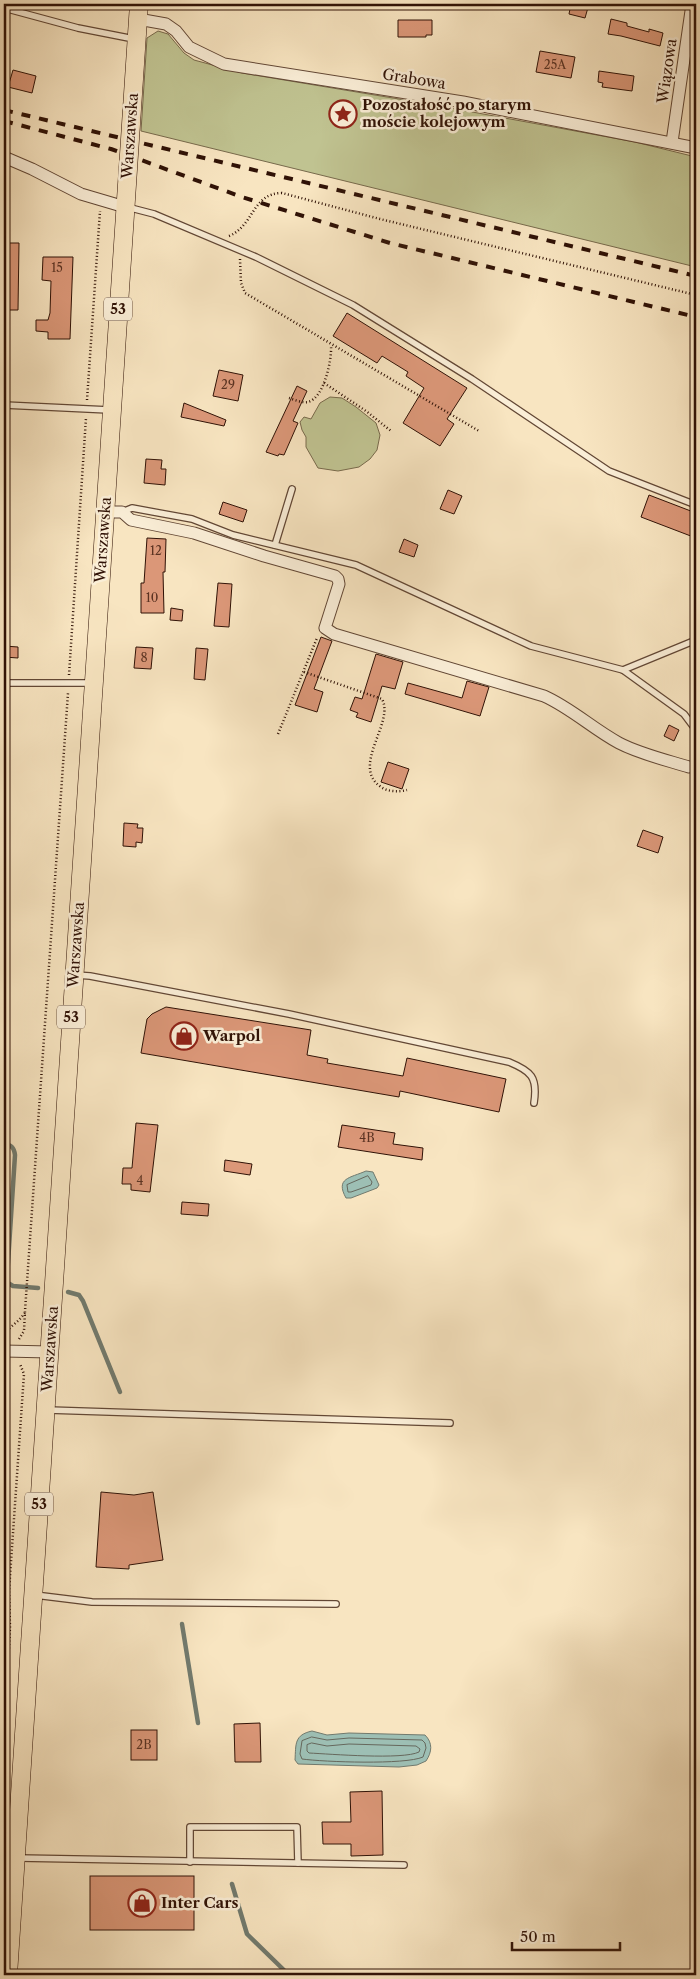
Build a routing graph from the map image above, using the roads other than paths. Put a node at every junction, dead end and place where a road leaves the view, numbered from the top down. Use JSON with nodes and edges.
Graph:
{"nodes":[{"id":1,"x":692,"y":4,"type":"edge"},
{"id":2,"x":8,"y":7,"type":"edge"},
{"id":3,"x":138,"y":11,"type":"edge"},
{"id":4,"x":136,"y":40,"type":"junction"},
{"id":5,"x":672,"y":142,"type":"junction"},
{"id":6,"x":696,"y":148,"type":"edge"},
{"id":7,"x":4,"y":157,"type":"edge"},
{"id":8,"x":125,"y":207,"type":"junction"},
{"id":9,"x":4,"y":405,"type":"edge"},
{"id":10,"x":112,"y":411,"type":"junction"},
{"id":11,"x":292,"y":489,"type":"dead end"},
{"id":12,"x":696,"y":505,"type":"edge"},
{"id":13,"x":114,"y":512,"type":"junction"},
{"id":14,"x":275,"y":545,"type":"junction"},
{"id":15,"x":696,"y":640,"type":"edge"},
{"id":16,"x":623,"y":670,"type":"junction"},
{"id":17,"x":4,"y":682,"type":"edge"},
{"id":18,"x":94,"y":683,"type":"junction"},
{"id":19,"x":696,"y":730,"type":"edge"},
{"id":20,"x":688,"y":767,"type":"dead end"},
{"id":21,"x":74,"y":975,"type":"junction"},
{"id":22,"x":534,"y":1103,"type":"dead end"},
{"id":23,"x":4,"y":1351,"type":"edge"},
{"id":24,"x":50,"y":1352,"type":"junction"},
{"id":25,"x":46,"y":1410,"type":"junction"},
{"id":26,"x":450,"y":1423,"type":"dead end"},
{"id":27,"x":33,"y":1594,"type":"junction"},
{"id":28,"x":336,"y":1604,"type":"dead end"},
{"id":29,"x":16,"y":1858,"type":"junction"},
{"id":30,"x":190,"y":1862,"type":"junction"},
{"id":31,"x":298,"y":1863,"type":"junction"},
{"id":32,"x":404,"y":1865,"type":"dead end"},
{"id":33,"x":8,"y":1975,"type":"edge"}],
"edges":[{"from":1,"to":5,"type":"street","name":"Wiązowa"},
{"from":2,"to":4,"type":"lane"},
{"from":3,"to":4,"type":"main road","name":"Warszawska","number":"53"},
{"from":3,"to":5,"type":"street","name":"Grabowa"},
{"from":4,"to":8,"type":"main road","name":"Warszawska","number":"53"},
{"from":5,"to":6,"type":"street","name":"Grabowa"},
{"from":7,"to":8,"type":"street"},
{"from":8,"to":10,"type":"main road","name":"Warszawska","number":"53"},
{"from":8,"to":12,"type":"lane"},
{"from":9,"to":10,"type":"lane"},
{"from":10,"to":13,"type":"main road","name":"Warszawska","number":"53"},
{"from":11,"to":14,"type":"lane"},
{"from":13,"to":14,"type":"lane"},
{"from":13,"to":18,"type":"main road","name":"Warszawska","number":"53"},
{"from":13,"to":20,"type":"street"},
{"from":14,"to":16,"type":"lane"},
{"from":15,"to":16,"type":"lane"},
{"from":16,"to":19,"type":"lane"},
{"from":17,"to":18,"type":"lane"},
{"from":18,"to":21,"type":"main road","name":"Warszawska","number":"53"},
{"from":21,"to":22,"type":"lane"},
{"from":21,"to":24,"type":"main road","name":"Warszawska","number":"53"},
{"from":23,"to":24,"type":"street"},
{"from":24,"to":25,"type":"main road","name":"Warszawska","number":"53"},
{"from":25,"to":26,"type":"lane"},
{"from":25,"to":27,"type":"main road","name":"Warszawska","number":"53"},
{"from":27,"to":28,"type":"lane"},
{"from":27,"to":29,"type":"main road","name":"Warszawska","number":"53"},
{"from":29,"to":30,"type":"lane"},
{"from":29,"to":33,"type":"main road","name":"Warszawska","number":"53"},
{"from":30,"to":31,"type":"lane"},
{"from":30,"to":31,"type":"lane"},
{"from":31,"to":32,"type":"lane"}]}
